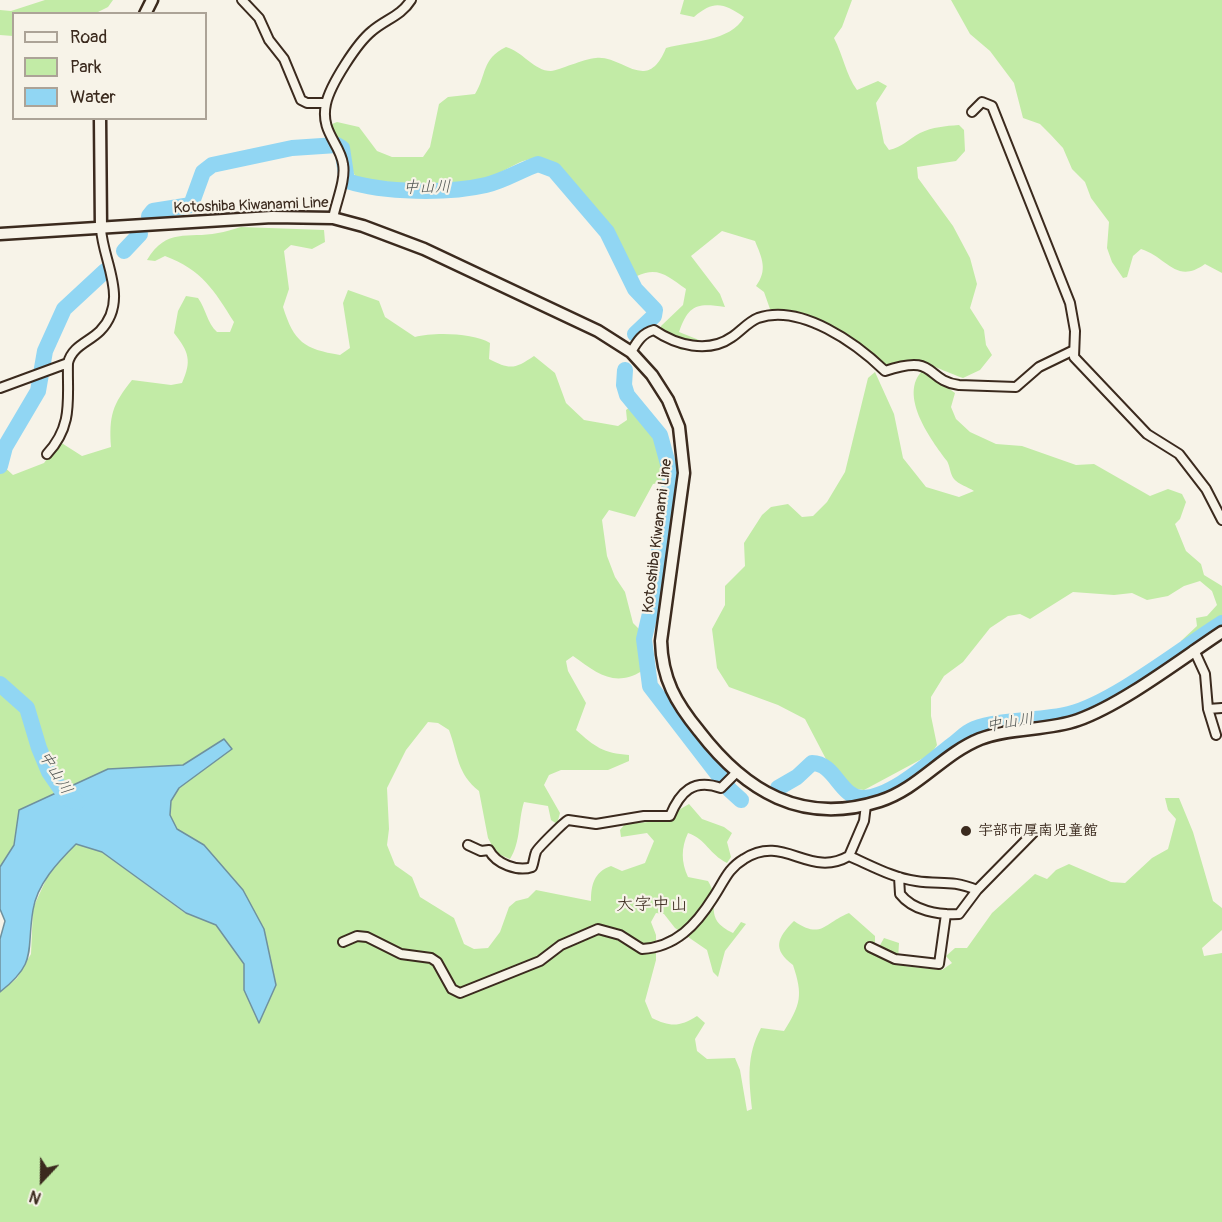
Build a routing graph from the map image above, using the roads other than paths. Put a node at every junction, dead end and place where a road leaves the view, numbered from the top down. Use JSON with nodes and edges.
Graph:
{"nodes":[{"id":1,"x":242,"y":0,"type":"edge"},
{"id":2,"x":411,"y":0,"type":"edge"},
{"id":3,"x":326,"y":103,"type":"junction"},
{"id":4,"x":972,"y":112,"type":"dead end"},
{"id":5,"x":100,"y":120,"type":"edge"},
{"id":6,"x":333,"y":218,"type":"junction"},
{"id":7,"x":100,"y":228,"type":"junction"},
{"id":8,"x":0,"y":234,"type":"edge"},
{"id":9,"x":1072,"y":351,"type":"junction"},
{"id":10,"x":631,"y":352,"type":"junction"},
{"id":11,"x":68,"y":363,"type":"junction"},
{"id":12,"x":0,"y":388,"type":"edge"},
{"id":13,"x":47,"y":454,"type":"dead end"},
{"id":14,"x":1222,"y":520,"type":"edge"},
{"id":15,"x":1222,"y":632,"type":"edge"},
{"id":16,"x":1194,"y":650,"type":"junction"},
{"id":17,"x":1222,"y":708,"type":"edge"},
{"id":18,"x":1208,"y":709,"type":"junction"},
{"id":19,"x":1216,"y":735,"type":"dead end"},
{"id":20,"x":736,"y":773,"type":"junction"},
{"id":21,"x":866,"y":805,"type":"junction"},
{"id":22,"x":1036,"y":830,"type":"dead end"},
{"id":23,"x":468,"y":845,"type":"dead end"},
{"id":24,"x":849,"y":855,"type":"junction"},
{"id":25,"x":899,"y":877,"type":"junction"},
{"id":26,"x":976,"y":890,"type":"junction"},
{"id":27,"x":946,"y":914,"type":"junction"},
{"id":28,"x":343,"y":942,"type":"dead end"},
{"id":29,"x":870,"y":947,"type":"dead end"}],
"edges":[{"from":1,"to":3,"type":"street"},
{"from":2,"to":3,"type":"street"},
{"from":3,"to":6,"type":"street"},
{"from":4,"to":9,"type":"street"},
{"from":5,"to":7,"type":"main road"},
{"from":6,"to":7,"type":"main road","name":"Kotoshiba Kiwanami Line"},
{"from":6,"to":10,"type":"main road","name":"Kotoshiba Kiwanami Line"},
{"from":7,"to":8,"type":"main road","name":"Kotoshiba Kiwanami Line"},
{"from":7,"to":11,"type":"street"},
{"from":9,"to":10,"type":"street"},
{"from":9,"to":14,"type":"street"},
{"from":10,"to":20,"type":"main road","name":"Kotoshiba Kiwanami Line"},
{"from":11,"to":12,"type":"street"},
{"from":11,"to":13,"type":"street"},
{"from":15,"to":16,"type":"main road","name":"Kotoshiba Kiwanami Line"},
{"from":16,"to":18,"type":"street"},
{"from":16,"to":21,"type":"main road","name":"Kotoshiba Kiwanami Line"},
{"from":17,"to":18,"type":"street"},
{"from":18,"to":19,"type":"street"},
{"from":20,"to":21,"type":"main road","name":"Kotoshiba Kiwanami Line"},
{"from":20,"to":23,"type":"street"},
{"from":21,"to":24,"type":"street"},
{"from":22,"to":26,"type":"street"},
{"from":24,"to":25,"type":"street"},
{"from":24,"to":28,"type":"street"},
{"from":25,"to":26,"type":"street"},
{"from":25,"to":27,"type":"street"},
{"from":26,"to":27,"type":"street"},
{"from":27,"to":29,"type":"street"}]}
